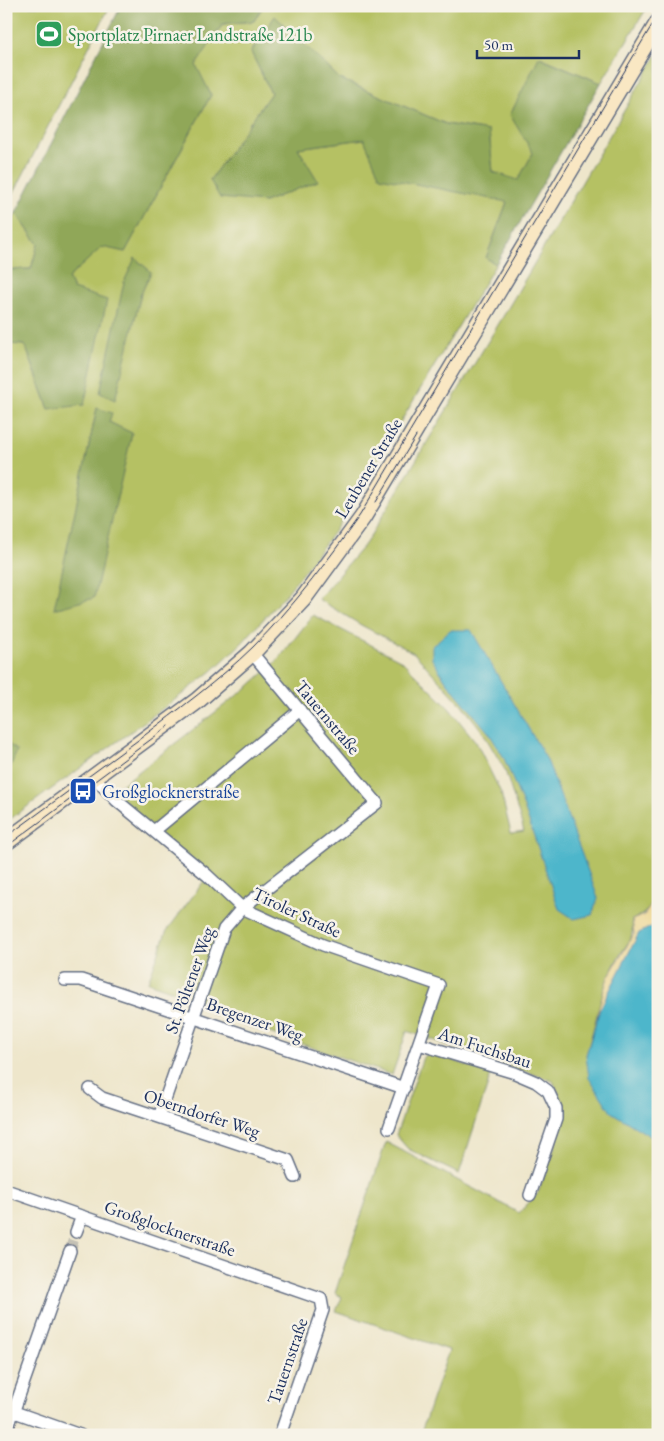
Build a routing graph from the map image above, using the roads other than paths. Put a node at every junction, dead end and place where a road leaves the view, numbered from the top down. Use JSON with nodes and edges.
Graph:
{"nodes":[{"id":1,"x":658,"y":23,"type":"edge"},
{"id":2,"x":252,"y":653,"type":"junction"},
{"id":3,"x":300,"y":710,"type":"junction"},
{"id":4,"x":94,"y":777,"type":"junction"},
{"id":5,"x":377,"y":803,"type":"joint"},
{"id":6,"x":154,"y":831,"type":"junction"},
{"id":7,"x":6,"y":842,"type":"edge"},
{"id":8,"x":242,"y":908,"type":"junction"},
{"id":9,"x":65,"y":980,"type":"dead end"},
{"id":10,"x":194,"y":1017,"type":"junction"},
{"id":11,"x":419,"y":1044,"type":"junction"},
{"id":12,"x":404,"y":1088,"type":"junction"},
{"id":13,"x":90,"y":1089,"type":"dead end"},
{"id":14,"x":159,"y":1117,"type":"junction"},
{"id":15,"x":389,"y":1128,"type":"dead end"},
{"id":16,"x":295,"y":1177,"type":"dead end"},
{"id":17,"x":6,"y":1190,"type":"edge"},
{"id":18,"x":530,"y":1195,"type":"dead end"},
{"id":19,"x":82,"y":1216,"type":"junction"},
{"id":20,"x":76,"y":1232,"type":"tunnel mouth"},
{"id":21,"x":70,"y":1251,"type":"tunnel mouth"},
{"id":22,"x":321,"y":1299,"type":"joint"},
{"id":23,"x":10,"y":1410,"type":"edge"},
{"id":24,"x":6,"y":1433,"type":"edge"},
{"id":25,"x":80,"y":1435,"type":"edge"},
{"id":26,"x":280,"y":1435,"type":"edge"}],
"edges":[{"from":1,"to":2,"type":"street","name":"Leubener Straße"},
{"from":2,"to":3,"type":"street","name":"Tauernstraße"},
{"from":2,"to":4,"type":"street","name":"Leubener Straße"},
{"from":3,"to":5,"type":"street","name":"Tauernstraße"},
{"from":3,"to":6,"type":"street"},
{"from":4,"to":6,"type":"street","name":"Tiroler Straße"},
{"from":4,"to":7,"type":"street","name":"Leubener Straße"},
{"from":5,"to":8,"type":"street","name":"St. Pöltener Weg"},
{"from":6,"to":8,"type":"street","name":"Tiroler Straße"},
{"from":8,"to":10,"type":"street","name":"St. Pöltener Weg"},
{"from":8,"to":11,"type":"street","name":"Tiroler Straße"},
{"from":9,"to":10,"type":"street","name":"Bregenzer Weg"},
{"from":10,"to":12,"type":"street","name":"Bregenzer Weg"},
{"from":10,"to":14,"type":"street","name":"St. Pöltener Weg"},
{"from":11,"to":12,"type":"street"},
{"from":11,"to":18,"type":"street","name":"Am Fuchsbau"},
{"from":12,"to":15,"type":"street"},
{"from":13,"to":14,"type":"street","name":"Oberndorfer Weg"},
{"from":14,"to":16,"type":"street","name":"Oberndorfer Weg"},
{"from":17,"to":19,"type":"street","name":"Großglocknerstraße"},
{"from":19,"to":20,"type":"street"},
{"from":19,"to":22,"type":"street","name":"Großglocknerstraße"},
{"from":21,"to":23,"type":"street"},
{"from":22,"to":26,"type":"street","name":"Tauernstraße"},
{"from":23,"to":24,"type":"street"},
{"from":23,"to":25,"type":"street"}]}
